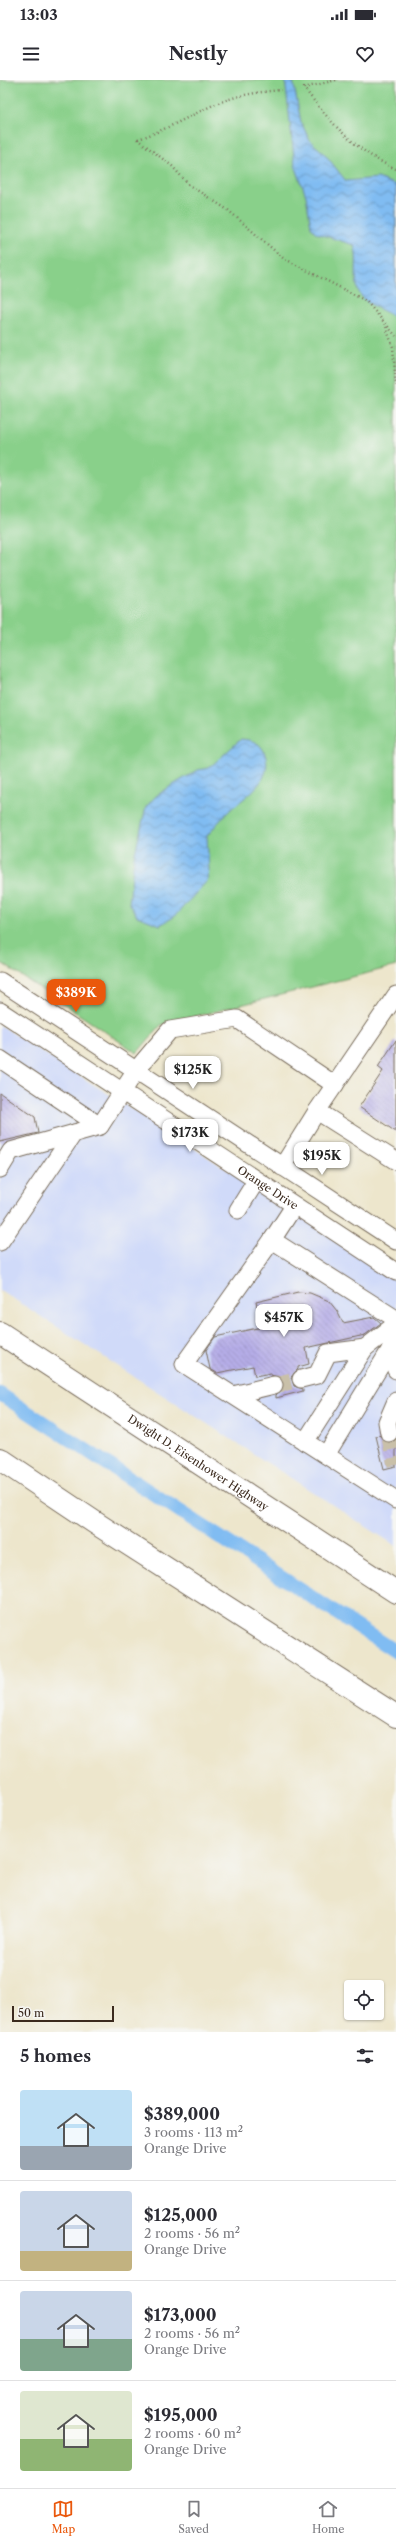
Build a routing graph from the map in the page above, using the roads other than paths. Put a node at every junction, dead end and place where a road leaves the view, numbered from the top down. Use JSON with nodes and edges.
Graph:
{"nodes":[{"id":1,"x":0,"y":981,"type":"edge"},
{"id":2,"x":396,"y":995,"type":"edge"},
{"id":3,"x":0,"y":1011,"type":"edge"},
{"id":4,"x":0,"y":1059,"type":"edge"},
{"id":5,"x":137,"y":1069,"type":"junction"},
{"id":6,"x":335,"y":1085,"type":"junction"},
{"id":7,"x":123,"y":1090,"type":"junction"},
{"id":8,"x":317,"y":1111,"type":"junction"},
{"id":9,"x":100,"y":1126,"type":"junction"},
{"id":10,"x":74,"y":1133,"type":"junction"},
{"id":11,"x":396,"y":1161,"type":"edge"},
{"id":12,"x":282,"y":1167,"type":"junction"},
{"id":13,"x":0,"y":1169,"type":"edge"},
{"id":14,"x":256,"y":1181,"type":"junction"},
{"id":15,"x":294,"y":1206,"type":"junction"},
{"id":16,"x":238,"y":1210,"type":"dead end"},
{"id":17,"x":272,"y":1240,"type":"junction"},
{"id":18,"x":396,"y":1241,"type":"edge"},
{"id":19,"x":0,"y":1242,"type":"edge"},
{"id":20,"x":396,"y":1272,"type":"edge"},
{"id":21,"x":396,"y":1319,"type":"edge"},
{"id":22,"x":396,"y":1324,"type":"edge"},
{"id":23,"x":396,"y":1332,"type":"edge"},
{"id":24,"x":0,"y":1333,"type":"edge"},
{"id":25,"x":365,"y":1348,"type":"junction"},
{"id":26,"x":390,"y":1350,"type":"junction"},
{"id":27,"x":396,"y":1370,"type":"edge"},
{"id":28,"x":301,"y":1379,"type":"tunnel mouth"},
{"id":29,"x":274,"y":1385,"type":"tunnel mouth"},
{"id":30,"x":233,"y":1395,"type":"junction"},
{"id":31,"x":396,"y":1401,"type":"edge"},
{"id":32,"x":390,"y":1433,"type":"tunnel mouth"},
{"id":33,"x":305,"y":1442,"type":"junction"},
{"id":34,"x":326,"y":1455,"type":"junction"},
{"id":35,"x":0,"y":1459,"type":"edge"},
{"id":36,"x":396,"y":1500,"type":"edge"},
{"id":37,"x":396,"y":1592,"type":"edge"},
{"id":38,"x":396,"y":1716,"type":"edge"}],
"edges":[{"from":1,"to":5,"type":"street"},
{"from":2,"to":6,"type":"street"},
{"from":3,"to":7,"type":"street","name":"Orange Drive"},
{"from":4,"to":9,"type":"street"},
{"from":5,"to":6,"type":"street"},
{"from":5,"to":7,"type":"street"},
{"from":5,"to":12,"type":"street"},
{"from":6,"to":8,"type":"street"},
{"from":7,"to":9,"type":"street"},
{"from":7,"to":14,"type":"street","name":"Orange Drive"},
{"from":8,"to":11,"type":"street"},
{"from":8,"to":12,"type":"street"},
{"from":9,"to":10,"type":"street"},
{"from":10,"to":13,"type":"street"},
{"from":10,"to":19,"type":"street"},
{"from":12,"to":18,"type":"street"},
{"from":14,"to":15,"type":"street","name":"Orange Drive"},
{"from":14,"to":16,"type":"street"},
{"from":15,"to":17,"type":"street"},
{"from":15,"to":20,"type":"street","name":"Orange Drive"},
{"from":17,"to":21,"type":"street"},
{"from":17,"to":30,"type":"street"},
{"from":22,"to":25,"type":"street"},
{"from":23,"to":26,"type":"street"},
{"from":24,"to":37,"type":"highway","name":"Dwight D. Eisenhower Highway"},
{"from":25,"to":28,"type":"street"},
{"from":25,"to":33,"type":"street"},
{"from":26,"to":27,"type":"street"},
{"from":26,"to":34,"type":"street"},
{"from":29,"to":30,"type":"street"},
{"from":30,"to":33,"type":"street"},
{"from":31,"to":32,"type":"street"},
{"from":33,"to":34,"type":"street"},
{"from":34,"to":36,"type":"street"},
{"from":35,"to":38,"type":"highway"}]}
